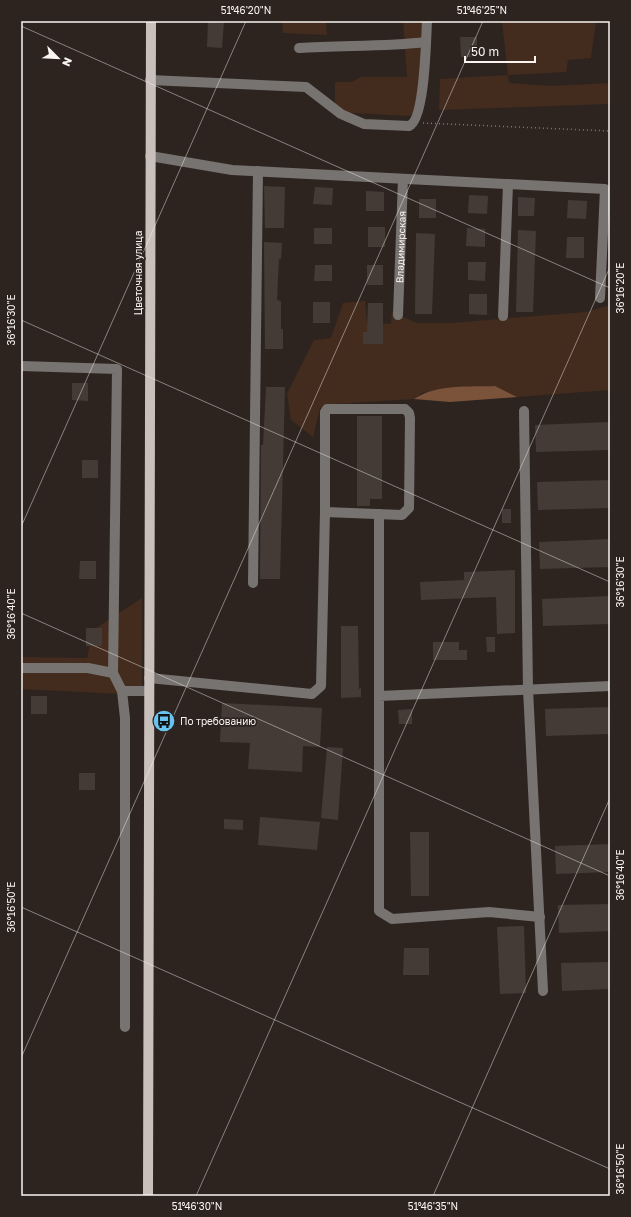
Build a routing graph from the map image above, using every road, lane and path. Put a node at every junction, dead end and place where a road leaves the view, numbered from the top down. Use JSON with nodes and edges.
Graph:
{"nodes":[{"id":1,"x":151,"y":21,"type":"edge"},
{"id":2,"x":427,"y":21,"type":"edge"},
{"id":3,"x":426,"y":42,"type":"junction"},
{"id":4,"x":299,"y":48,"type":"dead end"},
{"id":5,"x":150,"y":80,"type":"junction"},
{"id":6,"x":414,"y":123,"type":"junction"},
{"id":7,"x":610,"y":131,"type":"edge"},
{"id":8,"x":150,"y":156,"type":"junction"},
{"id":9,"x":258,"y":171,"type":"junction"},
{"id":10,"x":403,"y":179,"type":"junction"},
{"id":11,"x":508,"y":184,"type":"junction"},
{"id":12,"x":600,"y":298,"type":"dead end"},
{"id":13,"x":398,"y":315,"type":"dead end"},
{"id":14,"x":503,"y":316,"type":"dead end"},
{"id":15,"x":21,"y":366,"type":"edge"},
{"id":16,"x":524,"y":410,"type":"dead end"},
{"id":17,"x":325,"y":512,"type":"junction"},
{"id":18,"x":379,"y":514,"type":"junction"},
{"id":19,"x":253,"y":583,"type":"dead end"},
{"id":20,"x":21,"y":668,"type":"edge"},
{"id":21,"x":114,"y":673,"type":"junction"},
{"id":22,"x":149,"y":678,"type":"junction"},
{"id":23,"x":610,"y":686,"type":"edge"},
{"id":24,"x":528,"y":689,"type":"junction"},
{"id":25,"x":122,"y":691,"type":"junction"},
{"id":26,"x":149,"y":691,"type":"junction"},
{"id":27,"x":379,"y":696,"type":"junction"},
{"id":28,"x":540,"y":917,"type":"junction"},
{"id":29,"x":543,"y":991,"type":"dead end"},
{"id":30,"x":125,"y":1027,"type":"dead end"},
{"id":31,"x":148,"y":1196,"type":"edge"}],
"edges":[{"from":1,"to":5,"type":"main road","name":"Цветочная улица"},
{"from":2,"to":3,"type":"street"},
{"from":3,"to":4,"type":"street"},
{"from":3,"to":6,"type":"street"},
{"from":5,"to":6,"type":"street"},
{"from":5,"to":8,"type":"main road","name":"Цветочная улица"},
{"from":6,"to":7,"type":"path"},
{"from":8,"to":9,"type":"street"},
{"from":8,"to":22,"type":"main road","name":"Цветочная улица"},
{"from":9,"to":10,"type":"street"},
{"from":9,"to":19,"type":"street"},
{"from":10,"to":11,"type":"street"},
{"from":10,"to":13,"type":"street","name":"Владимирская"},
{"from":11,"to":12,"type":"street"},
{"from":11,"to":14,"type":"street"},
{"from":15,"to":21,"type":"street"},
{"from":16,"to":24,"type":"street"},
{"from":17,"to":18,"type":"street"},
{"from":17,"to":18,"type":"street"},
{"from":17,"to":22,"type":"street"},
{"from":18,"to":27,"type":"street"},
{"from":20,"to":21,"type":"street"},
{"from":21,"to":25,"type":"street"},
{"from":22,"to":26,"type":"main road","name":"Цветочная улица"},
{"from":23,"to":24,"type":"street"},
{"from":24,"to":27,"type":"street"},
{"from":24,"to":28,"type":"street"},
{"from":25,"to":26,"type":"street"},
{"from":25,"to":30,"type":"street"},
{"from":26,"to":31,"type":"main road","name":"Цветочная улица"},
{"from":27,"to":28,"type":"street"},
{"from":28,"to":29,"type":"street"}]}
